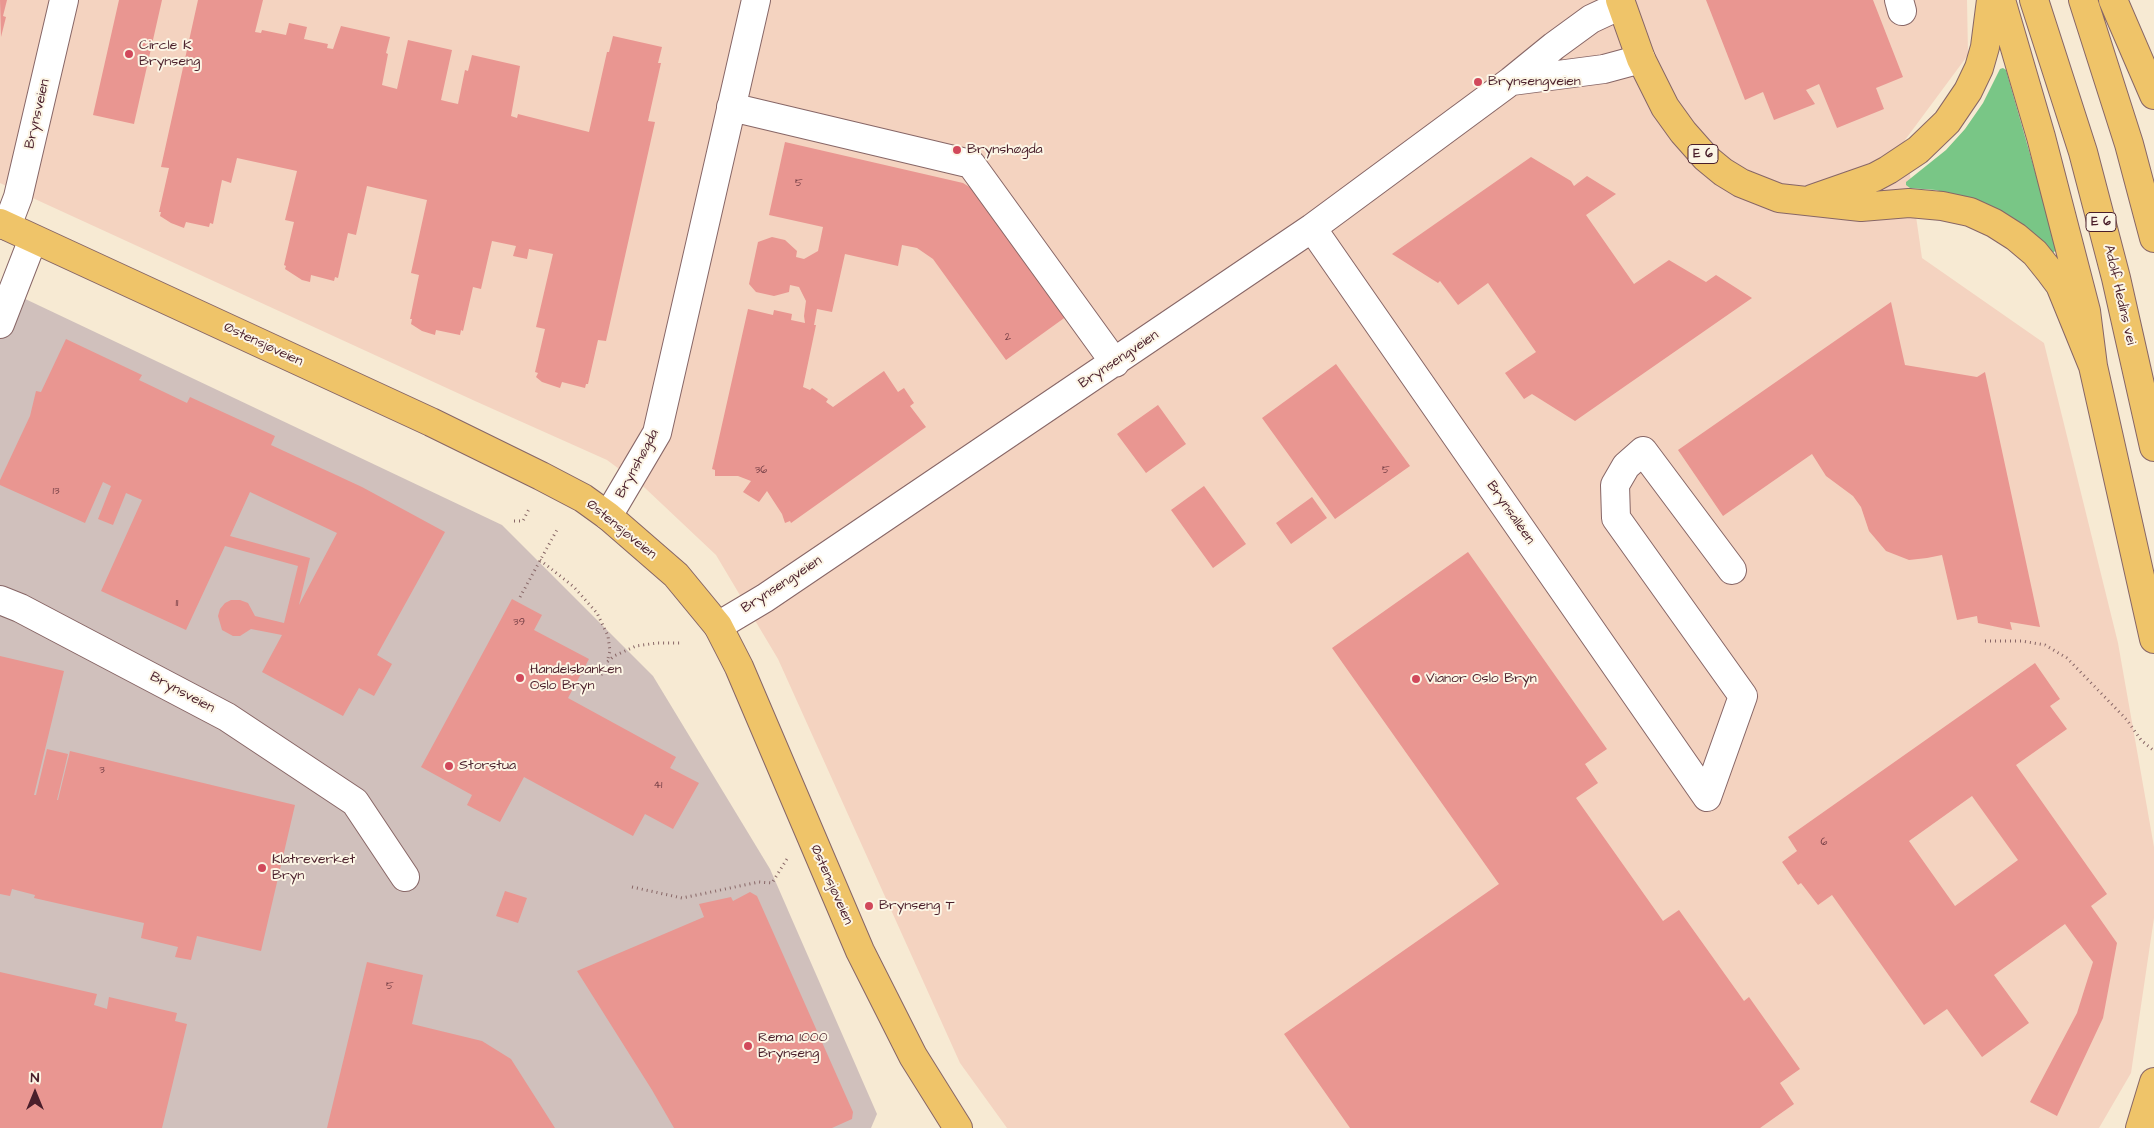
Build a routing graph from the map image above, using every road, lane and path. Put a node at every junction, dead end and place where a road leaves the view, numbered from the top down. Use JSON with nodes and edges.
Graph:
{"nodes":[{"id":1,"x":64,"y":0,"type":"edge"},
{"id":2,"x":756,"y":0,"type":"edge"},
{"id":3,"x":1991,"y":0,"type":"edge"},
{"id":4,"x":2001,"y":0,"type":"edge"},
{"id":5,"x":2034,"y":0,"type":"edge"},
{"id":6,"x":2084,"y":0,"type":"edge"},
{"id":7,"x":2113,"y":0,"type":"edge"},
{"id":8,"x":1621,"y":3,"type":"edge"},
{"id":9,"x":1641,"y":59,"type":"junction"},
{"id":10,"x":1511,"y":81,"type":"junction"},
{"id":11,"x":2154,"y":95,"type":"edge"},
{"id":12,"x":731,"y":107,"type":"junction"},
{"id":13,"x":1804,"y":202,"type":"junction"},
{"id":14,"x":3,"y":225,"type":"edge"},
{"id":15,"x":1312,"y":228,"type":"junction"},
{"id":16,"x":2154,"y":238,"type":"edge"},
{"id":17,"x":33,"y":239,"type":"junction"},
{"id":18,"x":0,"y":324,"type":"edge"},
{"id":19,"x":1115,"y":363,"type":"junction"},
{"id":20,"x":2093,"y":366,"type":"junction"},
{"id":21,"x":2154,"y":448,"type":"edge"},
{"id":22,"x":530,"y":509,"type":"dead end"},
{"id":23,"x":608,"y":516,"type":"junction"},
{"id":24,"x":514,"y":522,"type":"dead end"},
{"id":25,"x":558,"y":528,"type":"dead end"},
{"id":26,"x":540,"y":560,"type":"junction"},
{"id":27,"x":1732,"y":570,"type":"dead end"},
{"id":28,"x":520,"y":597,"type":"dead end"},
{"id":29,"x":0,"y":600,"type":"edge"},
{"id":30,"x":718,"y":626,"type":"junction"},
{"id":31,"x":2154,"y":640,"type":"edge"},
{"id":32,"x":1985,"y":641,"type":"dead end"},
{"id":33,"x":681,"y":642,"type":"dead end"},
{"id":34,"x":607,"y":662,"type":"junction"},
{"id":35,"x":601,"y":675,"type":"dead end"},
{"id":36,"x":2153,"y":750,"type":"dead end"},
{"id":37,"x":787,"y":859,"type":"dead end"},
{"id":38,"x":405,"y":878,"type":"dead end"},
{"id":39,"x":632,"y":887,"type":"dead end"},
{"id":40,"x":2154,"y":1082,"type":"edge"},
{"id":41,"x":958,"y":1128,"type":"edge"},
{"id":42,"x":2140,"y":1128,"type":"edge"}],
"edges":[{"from":1,"to":14,"type":"street","name":"Brynsveien"},
{"from":2,"to":12,"type":"street","name":"Brynshøgda"},
{"from":3,"to":13,"type":"main road","number":"E 6"},
{"from":4,"to":20,"type":"main road","number":"E 6"},
{"from":5,"to":21,"type":"main road","name":"Adolf Hedins vei","number":"E 6"},
{"from":6,"to":16,"type":"main road"},
{"from":7,"to":11,"type":"main road"},
{"from":8,"to":9,"type":"main road","number":"E 6"},
{"from":8,"to":10,"type":"street","name":"Brynsengveien"},
{"from":9,"to":10,"type":"street","name":"Brynsengveien"},
{"from":9,"to":13,"type":"main road","number":"E 6"},
{"from":10,"to":15,"type":"street","name":"Brynsengveien"},
{"from":12,"to":19,"type":"street"},
{"from":12,"to":23,"type":"street","name":"Brynshøgda"},
{"from":13,"to":20,"type":"main road","number":"E 6"},
{"from":14,"to":17,"type":"main road","name":"Østensjøveien"},
{"from":15,"to":19,"type":"street","name":"Brynsengveien"},
{"from":15,"to":27,"type":"street","name":"Brynsalléen"},
{"from":17,"to":18,"type":"street"},
{"from":17,"to":23,"type":"main road","name":"Østensjøveien"},
{"from":19,"to":30,"type":"street","name":"Brynsengveien"},
{"from":20,"to":31,"type":"main road","number":"E 6"},
{"from":22,"to":24,"type":"path"},
{"from":23,"to":30,"type":"main road","name":"Østensjøveien"},
{"from":25,"to":26,"type":"path"},
{"from":26,"to":28,"type":"path"},
{"from":26,"to":34,"type":"path"},
{"from":29,"to":38,"type":"street","name":"Brynsveien"},
{"from":30,"to":41,"type":"main road","name":"Østensjøveien"},
{"from":32,"to":36,"type":"path"},
{"from":33,"to":34,"type":"path"},
{"from":34,"to":35,"type":"path"},
{"from":37,"to":39,"type":"path"},
{"from":40,"to":42,"type":"main road"}]}
